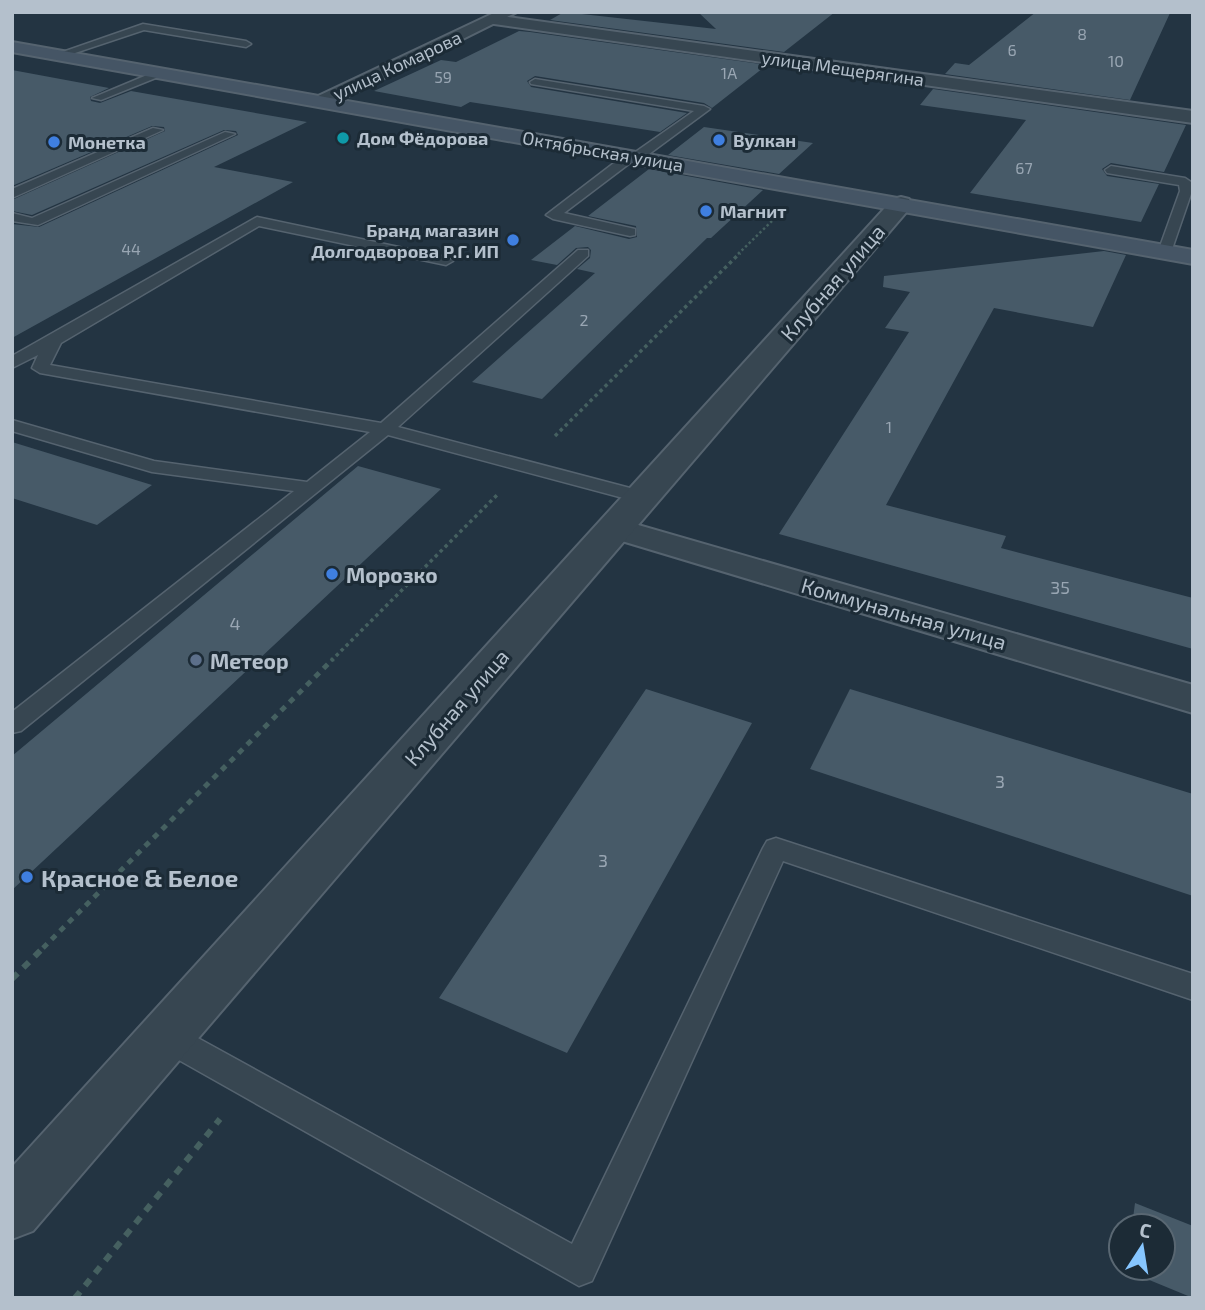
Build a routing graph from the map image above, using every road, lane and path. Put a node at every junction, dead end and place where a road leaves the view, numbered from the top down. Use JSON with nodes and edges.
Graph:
{"nodes":[{"id":1,"x":501,"y":16,"type":"edge"},
{"id":2,"x":246,"y":44,"type":"dead end"},
{"id":3,"x":12,"y":47,"type":"edge"},
{"id":4,"x":59,"y":55,"type":"junction"},
{"id":5,"x":159,"y":73,"type":"junction"},
{"id":6,"x":535,"y":82,"type":"dead end"},
{"id":7,"x":97,"y":98,"type":"dead end"},
{"id":8,"x":323,"y":101,"type":"junction"},
{"id":9,"x":1193,"y":117,"type":"edge"},
{"id":10,"x":157,"y":130,"type":"dead end"},
{"id":11,"x":229,"y":134,"type":"dead end"},
{"id":12,"x":634,"y":156,"type":"junction"},
{"id":13,"x":1111,"y":170,"type":"dead end"},
{"id":14,"x":1190,"y":191,"type":"edge"},
{"id":15,"x":12,"y":194,"type":"edge"},
{"id":16,"x":901,"y":204,"type":"junction"},
{"id":17,"x":781,"y":212,"type":"dead end"},
{"id":18,"x":12,"y":217,"type":"edge"},
{"id":19,"x":630,"y":232,"type":"dead end"},
{"id":20,"x":1165,"y":252,"type":"junction"},
{"id":21,"x":583,"y":253,"type":"dead end"},
{"id":22,"x":1193,"y":257,"type":"edge"},
{"id":23,"x":446,"y":261,"type":"dead end"},
{"id":24,"x":54,"y":340,"type":"junction"},
{"id":25,"x":12,"y":363,"type":"edge"},
{"id":26,"x":12,"y":425,"type":"edge"},
{"id":27,"x":385,"y":429,"type":"junction"},
{"id":28,"x":526,"y":465,"type":"junction"},
{"id":29,"x":311,"y":488,"type":"junction"},
{"id":30,"x":642,"y":497,"type":"junction"},
{"id":31,"x":614,"y":528,"type":"junction"},
{"id":32,"x":1193,"y":699,"type":"edge"},
{"id":33,"x":12,"y":725,"type":"edge"},
{"id":34,"x":12,"y":979,"type":"edge"},
{"id":35,"x":1193,"y":987,"type":"edge"},
{"id":36,"x":165,"y":1037,"type":"junction"},
{"id":37,"x":249,"y":1084,"type":"junction"},
{"id":38,"x":12,"y":1210,"type":"edge"},
{"id":39,"x":75,"y":1298,"type":"edge"}],
"edges":[{"from":1,"to":8,"type":"street","name":"улица Комарова"},
{"from":1,"to":9,"type":"street","name":"улица Мещерягина"},
{"from":2,"to":4,"type":"lane"},
{"from":3,"to":4,"type":"main road","name":"Октябрьская улица"},
{"from":4,"to":5,"type":"main road","name":"Октябрьская улица"},
{"from":5,"to":7,"type":"lane"},
{"from":5,"to":8,"type":"main road","name":"Октябрьская улица"},
{"from":6,"to":12,"type":"lane"},
{"from":8,"to":12,"type":"main road","name":"Октябрьская улица"},
{"from":10,"to":15,"type":"lane"},
{"from":11,"to":18,"type":"lane"},
{"from":12,"to":16,"type":"main road","name":"Октябрьская улица"},
{"from":12,"to":19,"type":"lane"},
{"from":13,"to":14,"type":"lane"},
{"from":14,"to":20,"type":"lane"},
{"from":16,"to":20,"type":"main road","name":"Октябрьская улица"},
{"from":16,"to":30,"type":"street","name":"Клубная улица"},
{"from":17,"to":28,"type":"path"},
{"from":20,"to":22,"type":"main road","name":"Октябрьская улица"},
{"from":21,"to":27,"type":"lane"},
{"from":23,"to":24,"type":"lane"},
{"from":24,"to":25,"type":"lane"},
{"from":24,"to":27,"type":"lane"},
{"from":26,"to":29,"type":"lane"},
{"from":27,"to":28,"type":"lane"},
{"from":27,"to":29,"type":"lane"},
{"from":28,"to":30,"type":"lane"},
{"from":28,"to":34,"type":"path"},
{"from":29,"to":33,"type":"lane"},
{"from":30,"to":31,"type":"street","name":"Клубная улица"},
{"from":31,"to":32,"type":"street","name":"Коммунальная улица"},
{"from":31,"to":36,"type":"street","name":"Клубная улица"},
{"from":35,"to":37,"type":"lane"},
{"from":36,"to":37,"type":"lane"},
{"from":36,"to":38,"type":"street","name":"Клубная улица"},
{"from":37,"to":39,"type":"path"}]}
